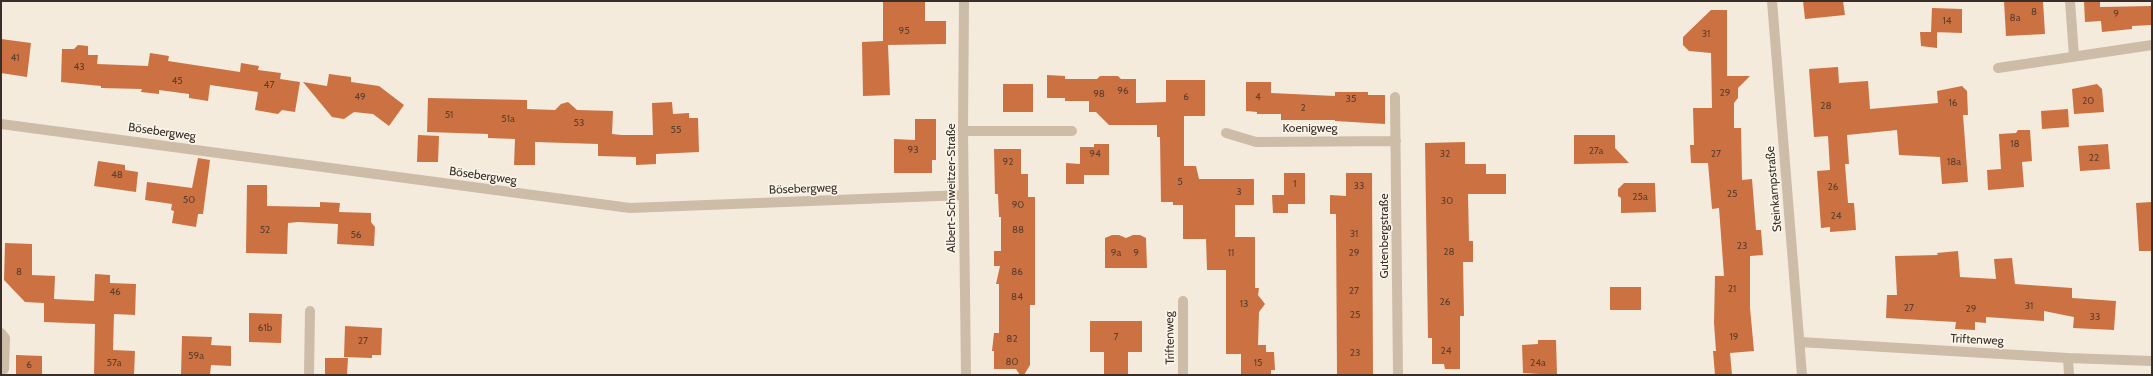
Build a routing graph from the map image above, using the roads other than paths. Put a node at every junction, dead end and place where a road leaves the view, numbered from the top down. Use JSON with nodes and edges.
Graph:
{"nodes":[{"id":1,"x":964,"y":1,"type":"edge"},
{"id":2,"x":1772,"y":1,"type":"edge"},
{"id":3,"x":2070,"y":1,"type":"edge"},
{"id":4,"x":2152,"y":45,"type":"edge"},
{"id":5,"x":2074,"y":56,"type":"junction"},
{"id":6,"x":1998,"y":68,"type":"dead end"},
{"id":7,"x":1395,"y":96,"type":"dead end"},
{"id":8,"x":1,"y":124,"type":"edge"},
{"id":9,"x":963,"y":131,"type":"junction"},
{"id":10,"x":1072,"y":131,"type":"dead end"},
{"id":11,"x":1226,"y":133,"type":"dead end"},
{"id":12,"x":1396,"y":141,"type":"junction"},
{"id":13,"x":964,"y":196,"type":"junction"},
{"id":14,"x":1183,"y":301,"type":"dead end"},
{"id":15,"x":310,"y":312,"type":"dead end"},
{"id":16,"x":1,"y":333,"type":"edge"},
{"id":17,"x":1800,"y":342,"type":"junction"},
{"id":18,"x":2068,"y":358,"type":"junction"},
{"id":19,"x":2152,"y":361,"type":"edge"},
{"id":20,"x":4,"y":369,"type":"dead end"},
{"id":21,"x":309,"y":375,"type":"edge"},
{"id":22,"x":966,"y":375,"type":"edge"},
{"id":23,"x":1183,"y":375,"type":"edge"},
{"id":24,"x":1398,"y":375,"type":"edge"},
{"id":25,"x":1802,"y":375,"type":"edge"},
{"id":26,"x":2069,"y":375,"type":"edge"}],
"edges":[{"from":1,"to":9,"type":"street","name":"Albert-Schweitzer-Straße"},
{"from":2,"to":17,"type":"street","name":"Steinkampstraße"},
{"from":3,"to":5,"type":"street"},
{"from":4,"to":5,"type":"street"},
{"from":5,"to":6,"type":"street"},
{"from":7,"to":12,"type":"street","name":"Gutenbergstraße"},
{"from":8,"to":13,"type":"street","name":"Bösebergweg"},
{"from":9,"to":10,"type":"street"},
{"from":9,"to":13,"type":"street","name":"Albert-Schweitzer-Straße"},
{"from":11,"to":12,"type":"street","name":"Koenigweg"},
{"from":12,"to":24,"type":"street","name":"Gutenbergstraße"},
{"from":13,"to":22,"type":"street","name":"Albert-Schweitzer-Straße"},
{"from":14,"to":23,"type":"street","name":"Triftenweg"},
{"from":15,"to":21,"type":"street"},
{"from":16,"to":20,"type":"street"},
{"from":17,"to":18,"type":"street","name":"Triftenweg"},
{"from":17,"to":25,"type":"street","name":"Steinkampstraße"},
{"from":18,"to":19,"type":"street","name":"Triftenweg"},
{"from":18,"to":26,"type":"street"}]}
